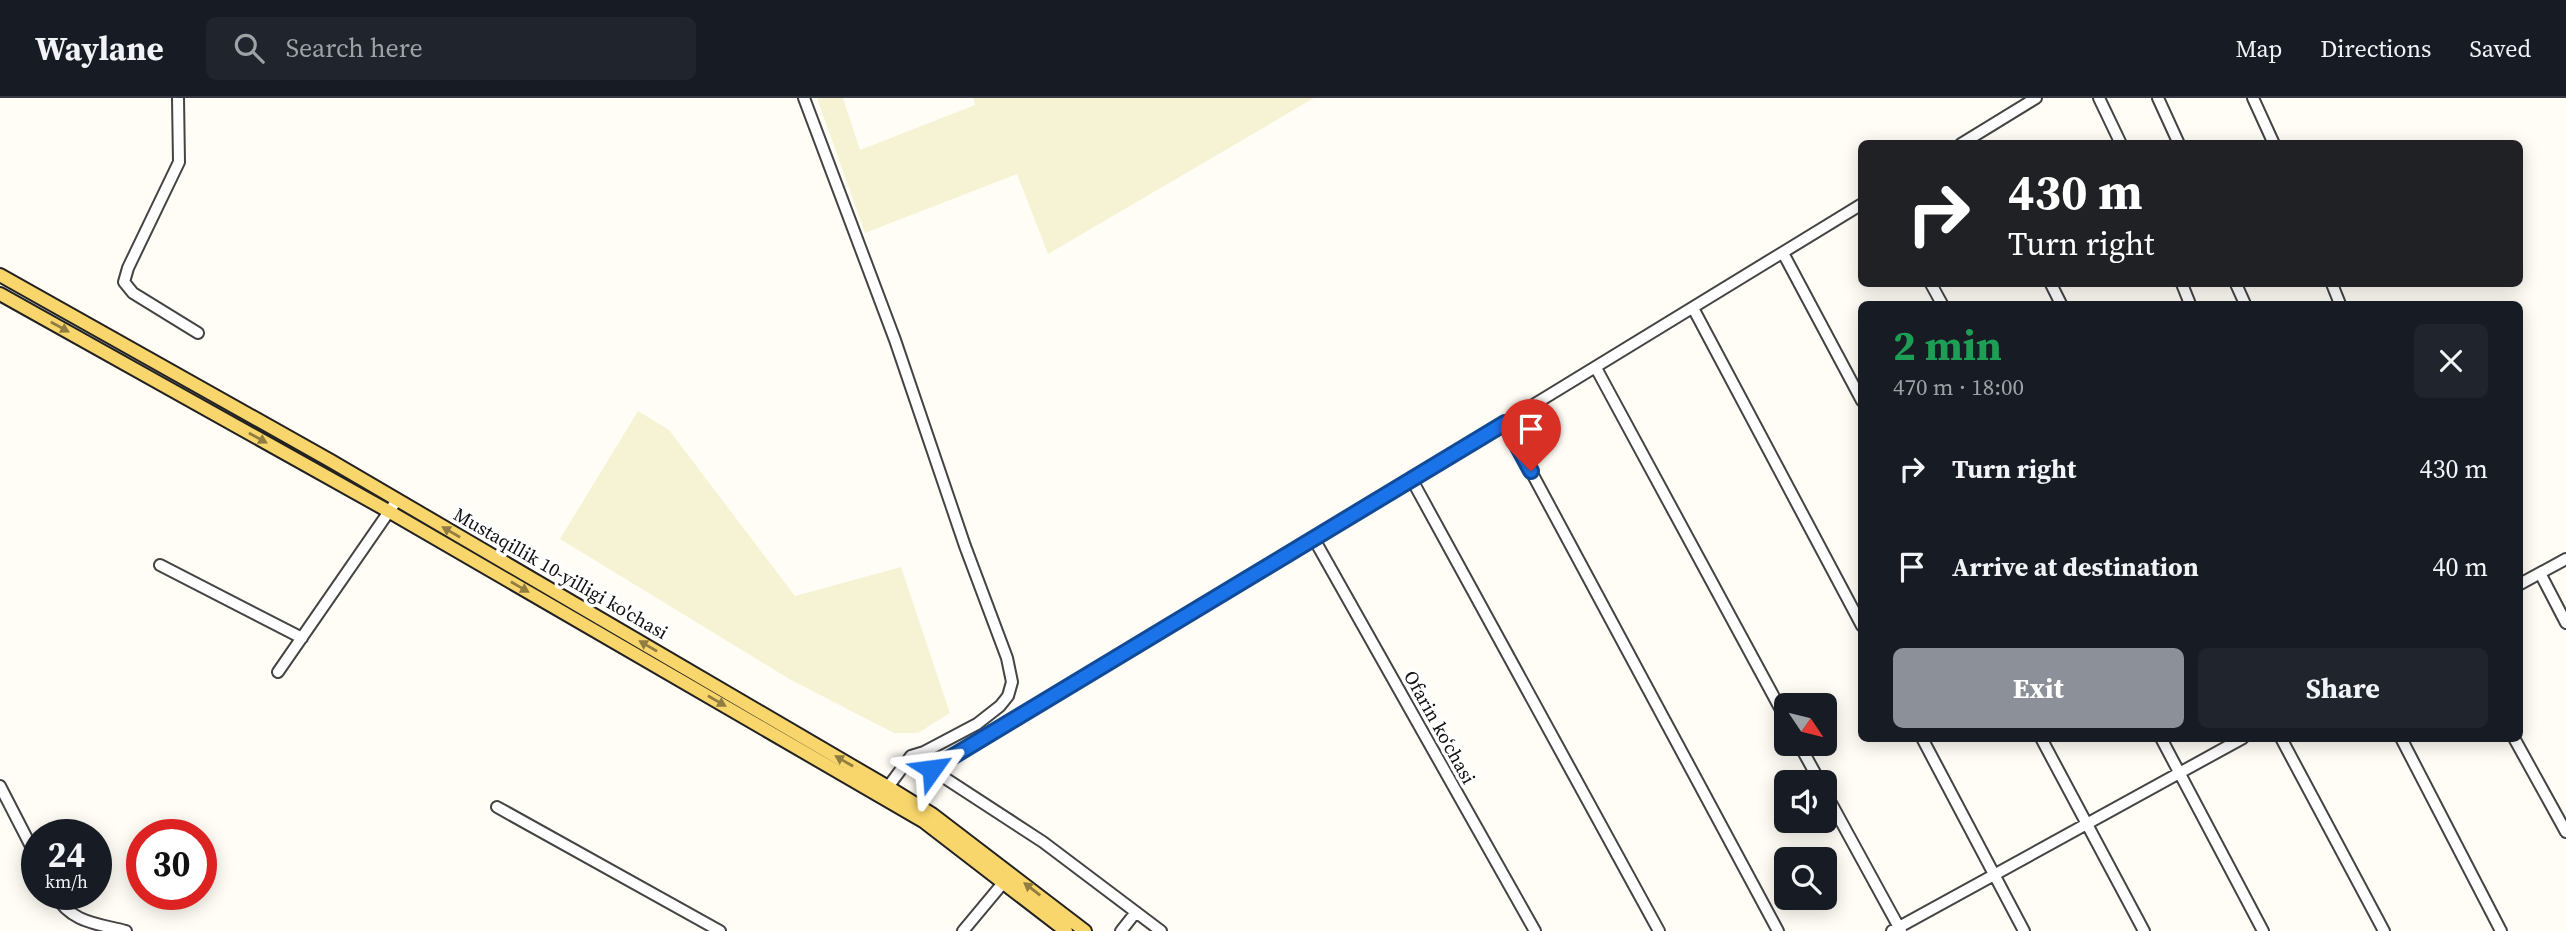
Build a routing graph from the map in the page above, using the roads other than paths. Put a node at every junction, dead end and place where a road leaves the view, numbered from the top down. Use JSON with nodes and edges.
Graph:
{"nodes":[{"id":1,"x":178,"y":98,"type":"edge"},
{"id":2,"x":804,"y":98,"type":"edge"},
{"id":3,"x":2036,"y":98,"type":"edge"},
{"id":4,"x":2099,"y":98,"type":"edge"},
{"id":5,"x":2158,"y":98,"type":"edge"},
{"id":6,"x":2253,"y":98,"type":"edge"},
{"id":7,"x":1980,"y":138,"type":"edge"},
{"id":8,"x":2118,"y":140,"type":"edge"},
{"id":9,"x":2177,"y":140,"type":"edge"},
{"id":10,"x":2272,"y":140,"type":"edge"},
{"id":11,"x":1858,"y":206,"type":"edge"},
{"id":12,"x":1783,"y":253,"type":"junction"},
{"id":13,"x":0,"y":275,"type":"edge"},
{"id":14,"x":0,"y":293,"type":"edge"},
{"id":15,"x":1692,"y":308,"type":"junction"},
{"id":16,"x":198,"y":333,"type":"dead end"},
{"id":17,"x":1596,"y":368,"type":"junction"},
{"id":18,"x":1858,"y":394,"type":"edge"},
{"id":19,"x":1505,"y":423,"type":"junction"},
{"id":20,"x":1412,"y":480,"type":"junction"},
{"id":21,"x":393,"y":506,"type":"junction"},
{"id":22,"x":1314,"y":539,"type":"junction"},
{"id":23,"x":2566,"y":559,"type":"edge"},
{"id":24,"x":160,"y":565,"type":"dead end"},
{"id":25,"x":2540,"y":573,"type":"junction"},
{"id":26,"x":2523,"y":582,"type":"edge"},
{"id":27,"x":1858,"y":619,"type":"edge"},
{"id":28,"x":2566,"y":623,"type":"edge"},
{"id":29,"x":302,"y":638,"type":"junction"},
{"id":30,"x":278,"y":672,"type":"dead end"},
{"id":31,"x":1774,"y":697,"type":"edge"},
{"id":32,"x":1924,"y":742,"type":"edge"},
{"id":33,"x":2043,"y":742,"type":"edge"},
{"id":34,"x":2163,"y":742,"type":"edge"},
{"id":35,"x":2236,"y":742,"type":"edge"},
{"id":36,"x":2283,"y":742,"type":"edge"},
{"id":37,"x":2403,"y":742,"type":"edge"},
{"id":38,"x":2516,"y":742,"type":"edge"},
{"id":39,"x":911,"y":756,"type":"junction"},
{"id":40,"x":932,"y":769,"type":"junction"},
{"id":41,"x":2179,"y":775,"type":"junction"},
{"id":42,"x":0,"y":786,"type":"edge"},
{"id":43,"x":888,"y":787,"type":"junction"},
{"id":44,"x":497,"y":807,"type":"dead end"},
{"id":45,"x":1837,"y":815,"type":"edge"},
{"id":46,"x":2087,"y":826,"type":"junction"},
{"id":47,"x":21,"y":827,"type":"edge"},
{"id":48,"x":2566,"y":832,"type":"edge"},
{"id":49,"x":1995,"y":875,"type":"junction"},
{"id":50,"x":1003,"y":883,"type":"junction"},
{"id":51,"x":68,"y":910,"type":"edge"},
{"id":52,"x":1136,"y":912,"type":"junction"},
{"id":53,"x":1897,"y":930,"type":"edge"},
{"id":54,"x":127,"y":931,"type":"edge"},
{"id":55,"x":720,"y":931,"type":"edge"},
{"id":56,"x":963,"y":931,"type":"edge"},
{"id":57,"x":1066,"y":931,"type":"edge"},
{"id":58,"x":1086,"y":931,"type":"edge"},
{"id":59,"x":1121,"y":931,"type":"edge"},
{"id":60,"x":1161,"y":931,"type":"edge"},
{"id":61,"x":1535,"y":931,"type":"edge"},
{"id":62,"x":1659,"y":931,"type":"edge"},
{"id":63,"x":1779,"y":931,"type":"edge"},
{"id":64,"x":2024,"y":931,"type":"edge"},
{"id":65,"x":2144,"y":931,"type":"edge"},
{"id":66,"x":2263,"y":931,"type":"edge"},
{"id":67,"x":2384,"y":931,"type":"edge"},
{"id":68,"x":2501,"y":931,"type":"edge"}],
"edges":[{"from":1,"to":16,"type":"street"},
{"from":2,"to":39,"type":"street"},
{"from":3,"to":7,"type":"street"},
{"from":4,"to":8,"type":"street"},
{"from":5,"to":9,"type":"street"},
{"from":6,"to":10,"type":"street"},
{"from":11,"to":12,"type":"street"},
{"from":12,"to":15,"type":"street"},
{"from":12,"to":18,"type":"street"},
{"from":13,"to":21,"type":"main road","name":"Mustaqillik 10-yilligi ko'chasi"},
{"from":14,"to":21,"type":"main road","name":"Mustaqillik 10-yilligi ko'chasi","one_way":true},
{"from":15,"to":17,"type":"street"},
{"from":15,"to":27,"type":"street"},
{"from":17,"to":19,"type":"street"},
{"from":17,"to":31,"type":"street"},
{"from":19,"to":20,"type":"street"},
{"from":19,"to":63,"type":"street"},
{"from":20,"to":22,"type":"street"},
{"from":20,"to":62,"type":"street"},
{"from":21,"to":29,"type":"street"},
{"from":43,"to":21,"type":"main road","name":"Mustaqillik 10-yilligi ko'chasi","one_way":true},
{"from":21,"to":50,"type":"main road","name":"Mustaqillik 10-yilligi ko'chasi","one_way":true},
{"from":22,"to":40,"type":"street"},
{"from":22,"to":61,"type":"street","name":"Ofarin koʻchasi"},
{"from":23,"to":25,"type":"street"},
{"from":24,"to":29,"type":"street"},
{"from":25,"to":26,"type":"street"},
{"from":25,"to":28,"type":"street"},
{"from":29,"to":30,"type":"street"},
{"from":32,"to":49,"type":"street"},
{"from":33,"to":46,"type":"street"},
{"from":34,"to":41,"type":"street"},
{"from":35,"to":41,"type":"street"},
{"from":36,"to":67,"type":"street"},
{"from":37,"to":68,"type":"street"},
{"from":38,"to":48,"type":"street"},
{"from":39,"to":40,"type":"street"},
{"from":39,"to":43,"type":"street"},
{"from":40,"to":52,"type":"street"},
{"from":41,"to":46,"type":"street"},
{"from":41,"to":66,"type":"street"},
{"from":42,"to":47,"type":"street"},
{"from":58,"to":43,"type":"main road","name":"Mustaqillik 10-yilligi ko'chasi","one_way":true},
{"from":44,"to":55,"type":"street"},
{"from":45,"to":53,"type":"street"},
{"from":46,"to":49,"type":"street"},
{"from":46,"to":65,"type":"street"},
{"from":49,"to":53,"type":"street"},
{"from":49,"to":64,"type":"street"},
{"from":50,"to":56,"type":"street"},
{"from":50,"to":57,"type":"main road","name":"Mustaqillik 10-yilligi ko'chasi"},
{"from":51,"to":54,"type":"street"},
{"from":52,"to":59,"type":"street"},
{"from":52,"to":60,"type":"street"}]}
